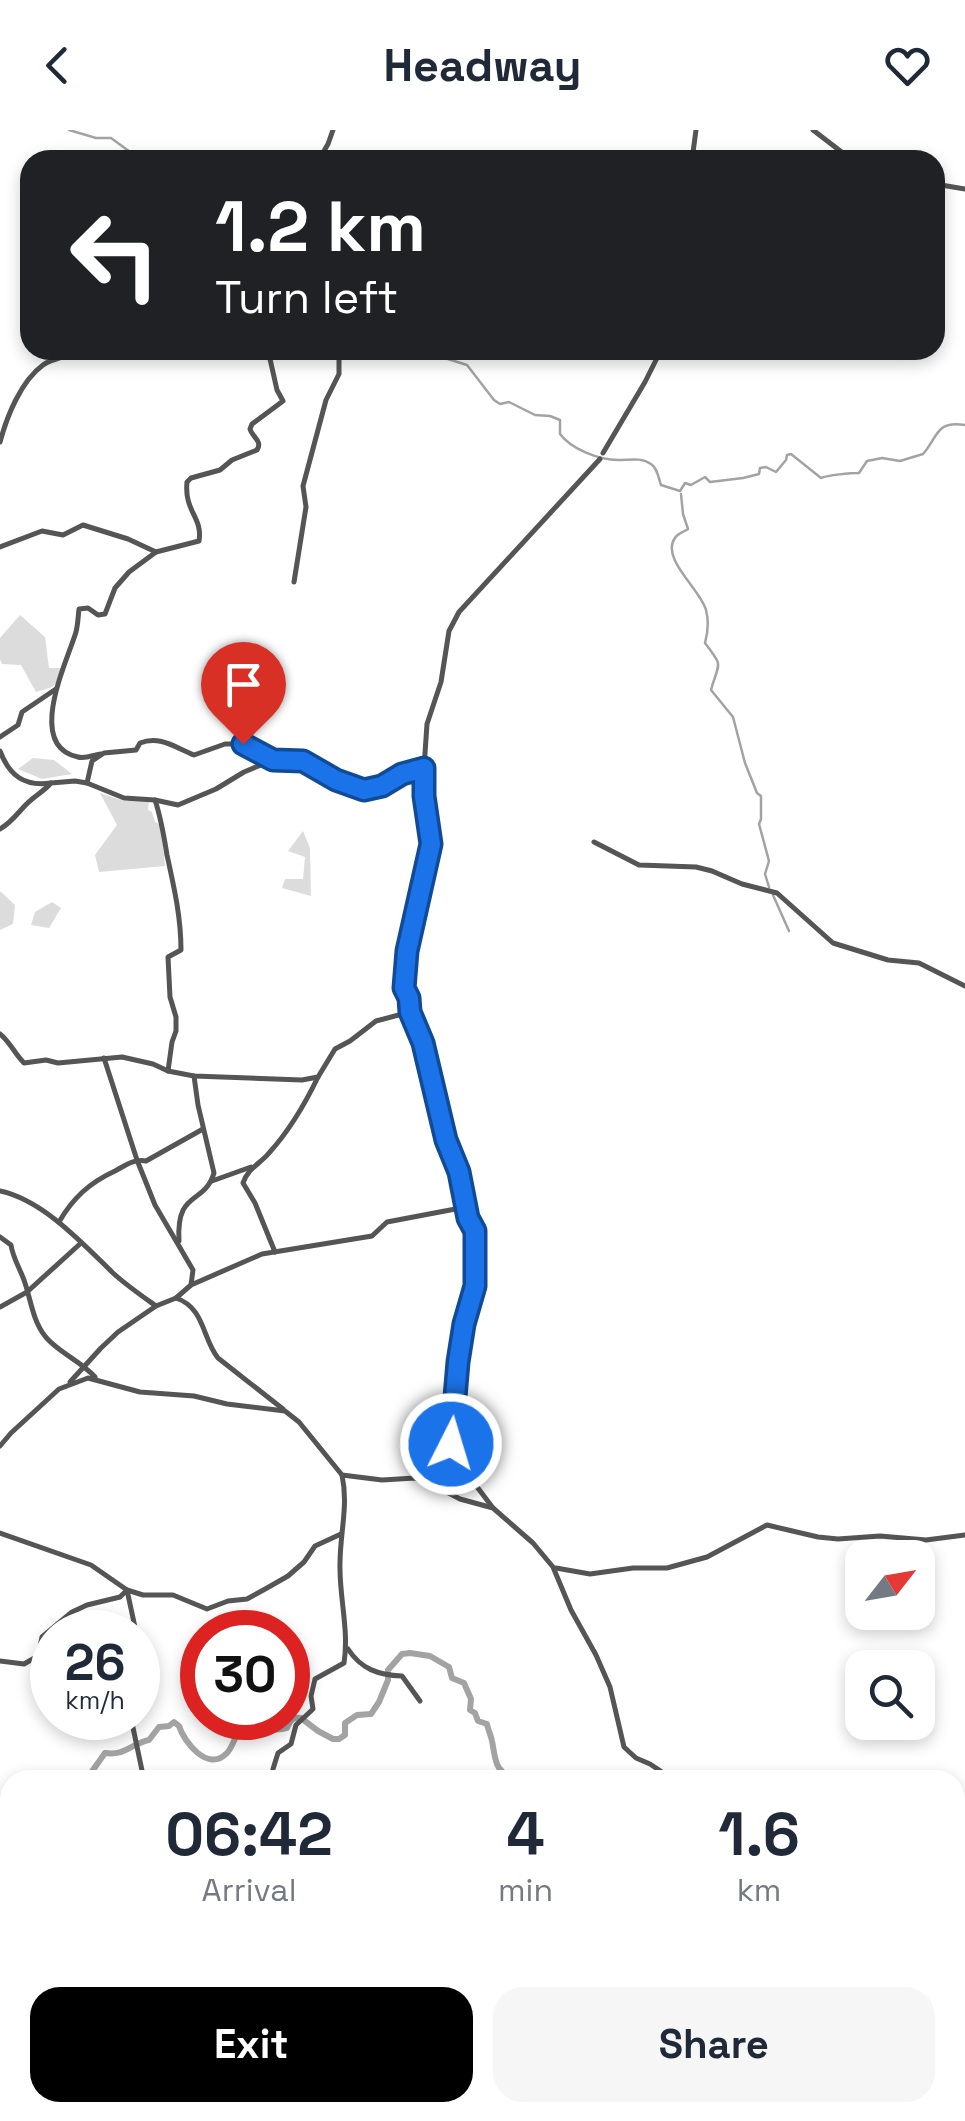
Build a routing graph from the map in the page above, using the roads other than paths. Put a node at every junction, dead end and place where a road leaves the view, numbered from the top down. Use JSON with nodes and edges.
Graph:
{"nodes":[{"id":1,"x":813,"y":130,"type":"edge"},
{"id":2,"x":839,"y":150,"type":"edge"},
{"id":3,"x":56,"y":360,"type":"edge"},
{"id":4,"x":270,"y":360,"type":"edge"},
{"id":5,"x":339,"y":360,"type":"edge"},
{"id":6,"x":655,"y":360,"type":"edge"},
{"id":7,"x":0,"y":442,"type":"edge"},
{"id":8,"x":0,"y":547,"type":"edge"},
{"id":9,"x":156,"y":552,"type":"junction"},
{"id":10,"x":294,"y":582,"type":"dead end"},
{"id":11,"x":56,"y":689,"type":"junction"},
{"id":12,"x":0,"y":737,"type":"edge"},
{"id":13,"x":0,"y":752,"type":"edge"},
{"id":14,"x":104,"y":753,"type":"junction"},
{"id":15,"x":273,"y":760,"type":"junction"},
{"id":16,"x":424,"y":768,"type":"junction"},
{"id":17,"x":51,"y":783,"type":"junction"},
{"id":18,"x":87,"y":783,"type":"junction"},
{"id":19,"x":156,"y":800,"type":"junction"},
{"id":20,"x":0,"y":829,"type":"edge"},
{"id":21,"x":594,"y":842,"type":"dead end"},
{"id":22,"x":965,"y":986,"type":"edge"},
{"id":23,"x":410,"y":1012,"type":"junction"},
{"id":24,"x":0,"y":1034,"type":"edge"},
{"id":25,"x":104,"y":1058,"type":"junction"},
{"id":26,"x":168,"y":1072,"type":"junction"},
{"id":27,"x":194,"y":1076,"type":"junction"},
{"id":28,"x":318,"y":1078,"type":"junction"},
{"id":29,"x":204,"y":1129,"type":"junction"},
{"id":30,"x":137,"y":1160,"type":"junction"},
{"id":31,"x":253,"y":1167,"type":"junction"},
{"id":32,"x":212,"y":1181,"type":"junction"},
{"id":33,"x":0,"y":1191,"type":"edge"},
{"id":34,"x":466,"y":1207,"type":"junction"},
{"id":35,"x":59,"y":1222,"type":"junction"},
{"id":36,"x":0,"y":1237,"type":"edge"},
{"id":37,"x":81,"y":1243,"type":"junction"},
{"id":38,"x":179,"y":1246,"type":"junction"},
{"id":39,"x":275,"y":1252,"type":"junction"},
{"id":40,"x":191,"y":1284,"type":"junction"},
{"id":41,"x":27,"y":1292,"type":"junction"},
{"id":42,"x":176,"y":1298,"type":"junction"},
{"id":43,"x":156,"y":1306,"type":"junction"},
{"id":44,"x":0,"y":1307,"type":"edge"},
{"id":45,"x":85,"y":1366,"type":"junction"},
{"id":46,"x":97,"y":1380,"type":"junction"},
{"id":47,"x":68,"y":1385,"type":"junction"},
{"id":48,"x":284,"y":1411,"type":"junction"},
{"id":49,"x":0,"y":1446,"type":"edge"},
{"id":50,"x":342,"y":1475,"type":"junction"},
{"id":51,"x":493,"y":1508,"type":"junction"},
{"id":52,"x":0,"y":1533,"type":"edge"},
{"id":53,"x":341,"y":1534,"type":"junction"},
{"id":54,"x":965,"y":1534,"type":"edge"},
{"id":55,"x":554,"y":1567,"type":"junction"},
{"id":56,"x":128,"y":1590,"type":"junction"},
{"id":57,"x":132,"y":1610,"type":"edge"},
{"id":58,"x":346,"y":1646,"type":"junction"},
{"id":59,"x":0,"y":1662,"type":"edge"},
{"id":60,"x":420,"y":1701,"type":"dead end"},
{"id":61,"x":135,"y":1740,"type":"edge"},
{"id":62,"x":142,"y":1770,"type":"edge"},
{"id":63,"x":273,"y":1770,"type":"edge"},
{"id":64,"x":659,"y":1770,"type":"edge"}],
"edges":[{"from":1,"to":2,"type":"street"},
{"from":3,"to":7,"type":"street"},
{"from":4,"to":9,"type":"street"},
{"from":5,"to":10,"type":"street"},
{"from":6,"to":16,"type":"street"},
{"from":8,"to":9,"type":"street"},
{"from":9,"to":11,"type":"street"},
{"from":11,"to":12,"type":"street"},
{"from":11,"to":14,"type":"street"},
{"from":13,"to":17,"type":"street"},
{"from":14,"to":15,"type":"street"},
{"from":14,"to":18,"type":"street"},
{"from":15,"to":16,"type":"street"},
{"from":15,"to":19,"type":"street"},
{"from":16,"to":23,"type":"street"},
{"from":17,"to":18,"type":"street"},
{"from":17,"to":20,"type":"street"},
{"from":18,"to":19,"type":"street"},
{"from":19,"to":26,"type":"street"},
{"from":21,"to":22,"type":"street"},
{"from":23,"to":28,"type":"street"},
{"from":23,"to":34,"type":"street"},
{"from":24,"to":25,"type":"street"},
{"from":25,"to":26,"type":"street"},
{"from":25,"to":30,"type":"street"},
{"from":26,"to":27,"type":"street"},
{"from":27,"to":28,"type":"street"},
{"from":27,"to":29,"type":"street"},
{"from":28,"to":31,"type":"street"},
{"from":29,"to":30,"type":"street"},
{"from":29,"to":32,"type":"street"},
{"from":30,"to":35,"type":"street"},
{"from":30,"to":38,"type":"street"},
{"from":31,"to":32,"type":"street"},
{"from":31,"to":39,"type":"street"},
{"from":32,"to":38,"type":"street"},
{"from":33,"to":35,"type":"street"},
{"from":34,"to":39,"type":"street"},
{"from":34,"to":51,"type":"street"},
{"from":35,"to":37,"type":"street"},
{"from":36,"to":41,"type":"street"},
{"from":37,"to":41,"type":"street"},
{"from":37,"to":43,"type":"street"},
{"from":38,"to":40,"type":"street"},
{"from":39,"to":40,"type":"street"},
{"from":40,"to":42,"type":"street"},
{"from":41,"to":44,"type":"street"},
{"from":41,"to":45,"type":"street"},
{"from":42,"to":43,"type":"street"},
{"from":42,"to":48,"type":"street"},
{"from":43,"to":45,"type":"street"},
{"from":45,"to":46,"type":"street"},
{"from":45,"to":47,"type":"street"},
{"from":46,"to":47,"type":"street"},
{"from":46,"to":48,"type":"street"},
{"from":47,"to":49,"type":"street"},
{"from":48,"to":50,"type":"street"},
{"from":50,"to":51,"type":"street"},
{"from":50,"to":53,"type":"street"},
{"from":51,"to":55,"type":"street"},
{"from":52,"to":56,"type":"street"},
{"from":53,"to":56,"type":"street"},
{"from":53,"to":58,"type":"street"},
{"from":54,"to":55,"type":"street"},
{"from":55,"to":64,"type":"street"},
{"from":56,"to":57,"type":"street"},
{"from":56,"to":59,"type":"street"},
{"from":58,"to":60,"type":"street"},
{"from":58,"to":63,"type":"street"},
{"from":61,"to":62,"type":"street"}]}
